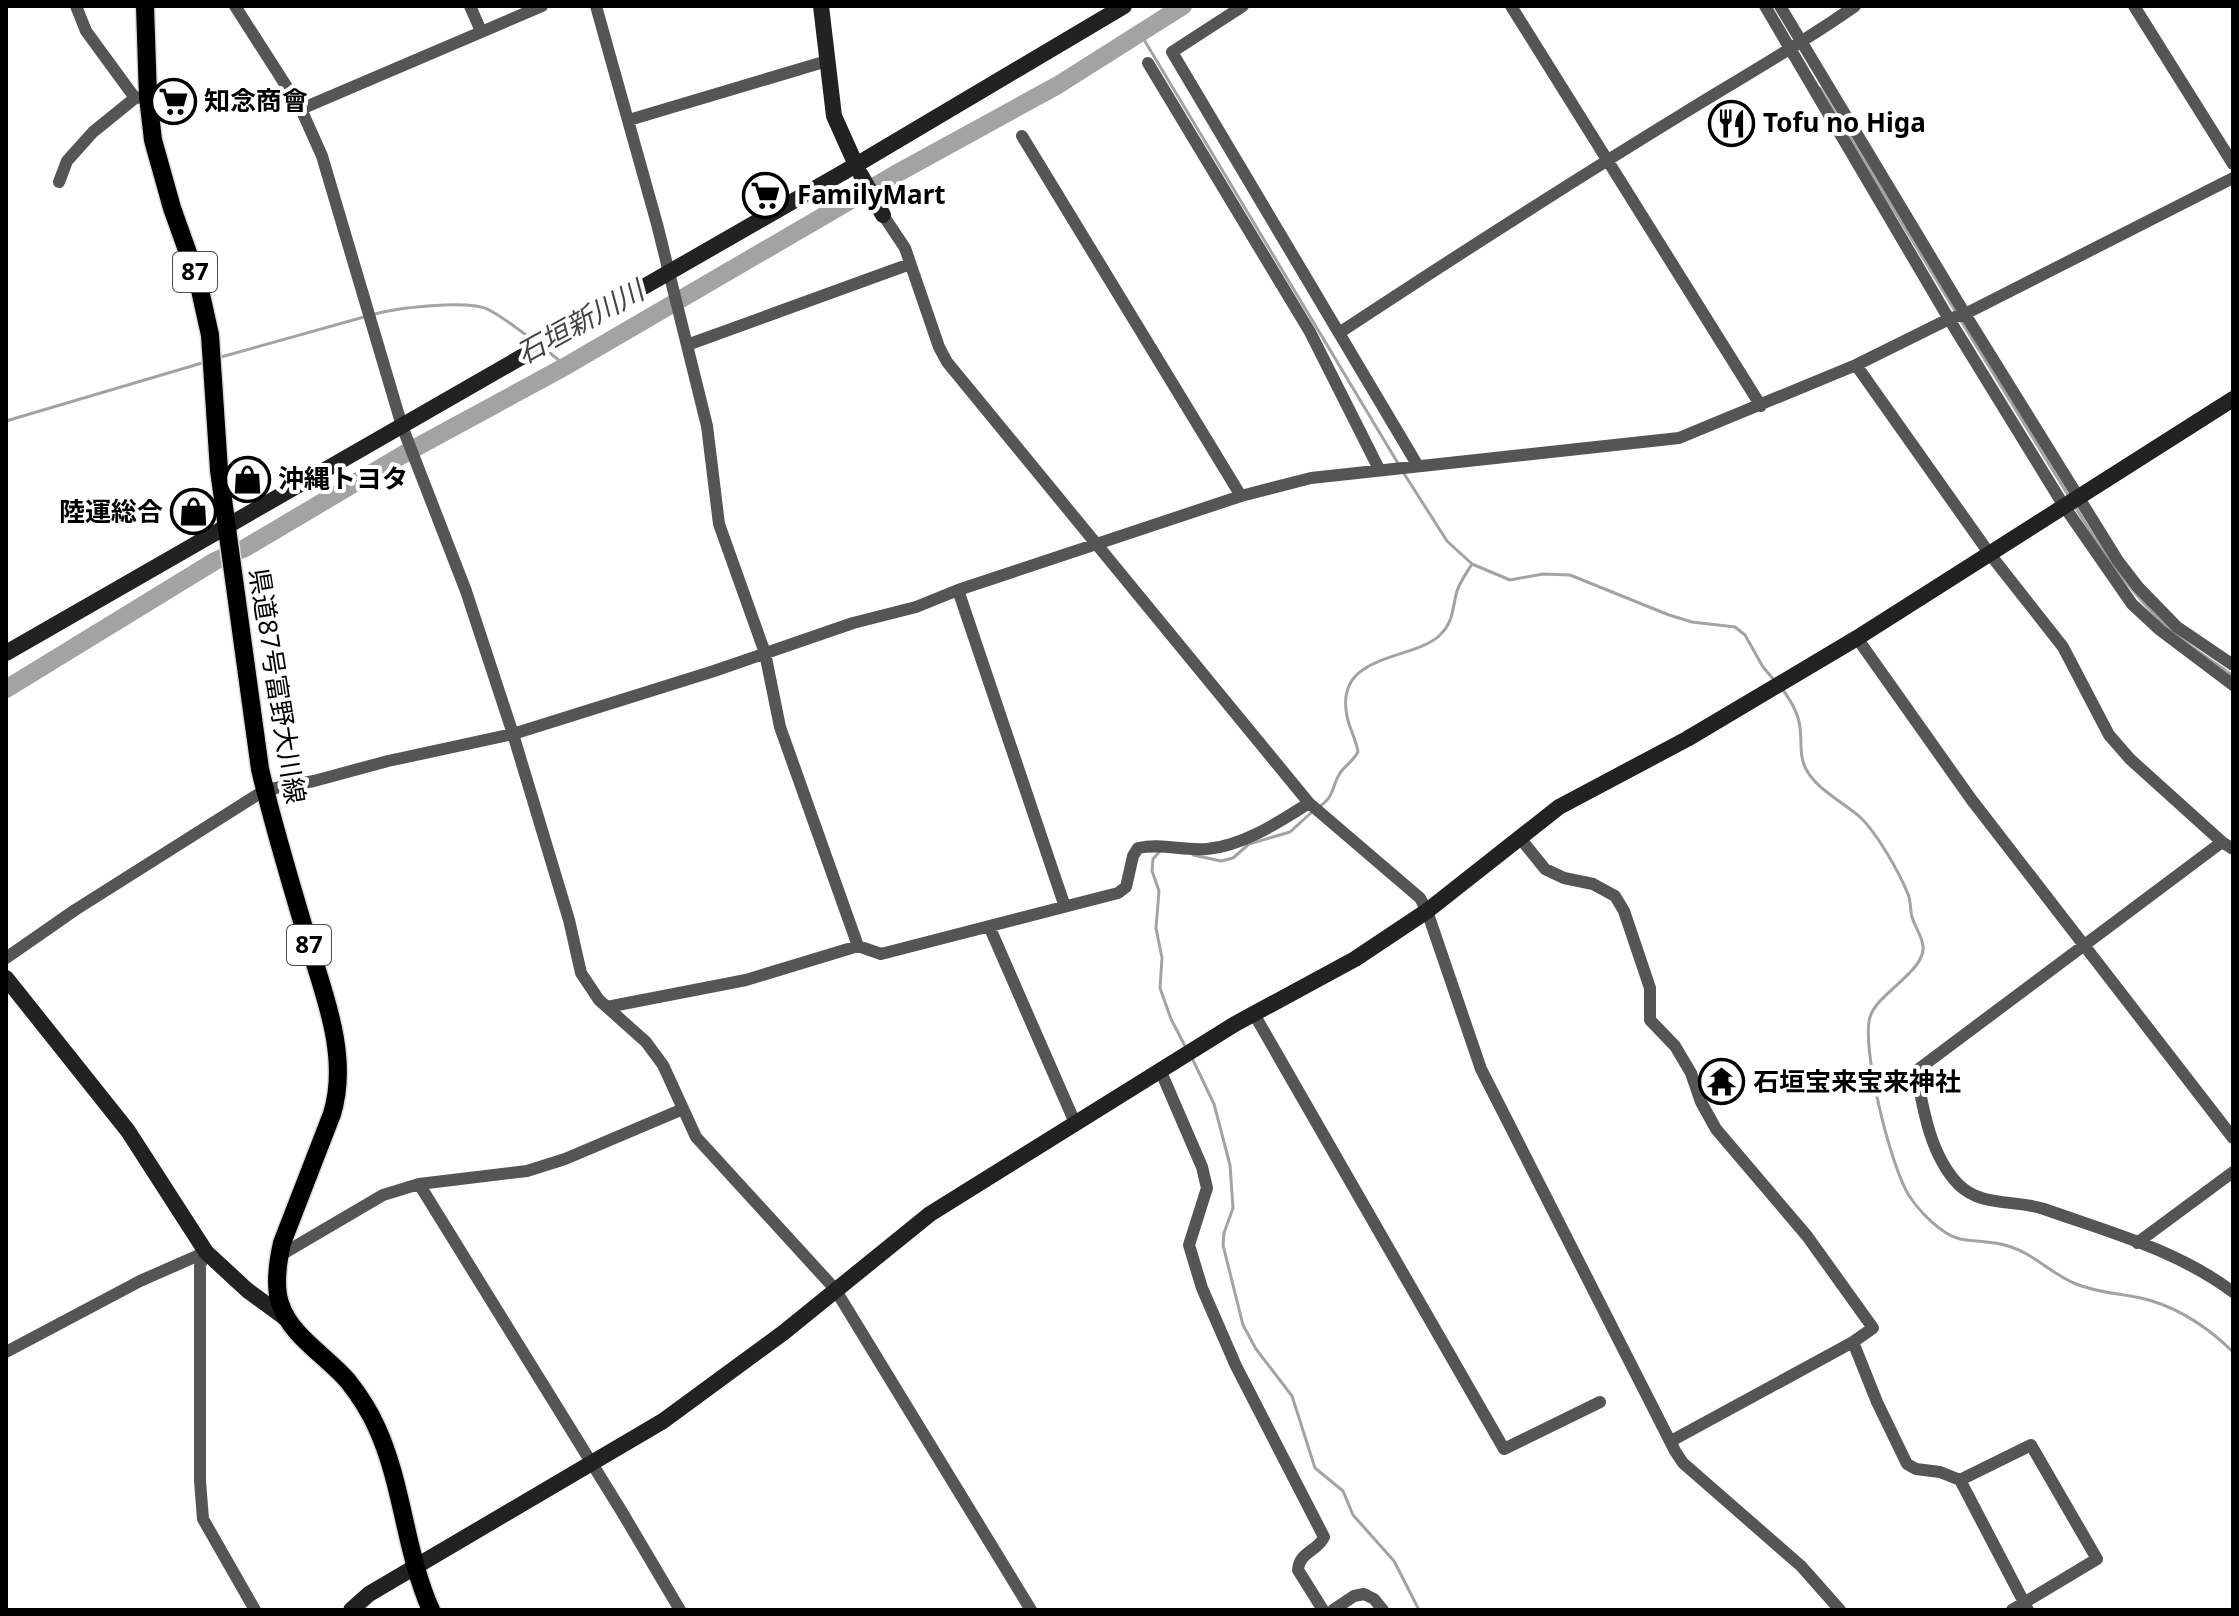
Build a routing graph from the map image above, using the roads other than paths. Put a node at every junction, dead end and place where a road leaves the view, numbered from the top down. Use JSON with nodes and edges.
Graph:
{"nodes":[{"id":1,"x":76,"y":6,"type":"edge"},
{"id":2,"x":145,"y":6,"type":"edge"},
{"id":3,"x":235,"y":6,"type":"edge"},
{"id":4,"x":470,"y":6,"type":"edge"},
{"id":5,"x":542,"y":6,"type":"edge"},
{"id":6,"x":596,"y":6,"type":"edge"},
{"id":7,"x":821,"y":6,"type":"edge"},
{"id":8,"x":1124,"y":6,"type":"edge"},
{"id":9,"x":1243,"y":6,"type":"edge"},
{"id":10,"x":1511,"y":6,"type":"edge"},
{"id":11,"x":1765,"y":6,"type":"edge"},
{"id":12,"x":1780,"y":6,"type":"edge"},
{"id":13,"x":1855,"y":6,"type":"edge"},
{"id":14,"x":2134,"y":6,"type":"edge"},
{"id":15,"x":481,"y":31,"type":"junction"},
{"id":16,"x":1798,"y":46,"type":"junction"},
{"id":17,"x":827,"y":61,"type":"junction"},
{"id":18,"x":1148,"y":63,"type":"dead end"},
{"id":19,"x":142,"y":97,"type":"junction"},
{"id":20,"x":301,"y":109,"type":"junction"},
{"id":21,"x":629,"y":120,"type":"junction"},
{"id":22,"x":1022,"y":136,"type":"dead end"},
{"id":23,"x":1607,"y":162,"type":"junction"},
{"id":24,"x":2233,"y":164,"type":"edge"},
{"id":25,"x":858,"y":170,"type":"junction"},
{"id":26,"x":2233,"y":178,"type":"edge"},
{"id":27,"x":59,"y":182,"type":"dead end"},
{"id":28,"x":883,"y":215,"type":"joint"},
{"id":29,"x":910,"y":264,"type":"junction"},
{"id":30,"x":670,"y":278,"type":"junction"},
{"id":31,"x":1965,"y":314,"type":"junction"},
{"id":32,"x":1949,"y":319,"type":"junction"},
{"id":33,"x":1339,"y":333,"type":"junction"},
{"id":34,"x":687,"y":345,"type":"junction"},
{"id":35,"x":1856,"y":365,"type":"junction"},
{"id":36,"x":2233,"y":399,"type":"edge"},
{"id":37,"x":1761,"y":406,"type":"junction"},
{"id":38,"x":404,"y":433,"type":"junction"},
{"id":39,"x":1418,"y":466,"type":"junction"},
{"id":40,"x":1379,"y":469,"type":"junction"},
{"id":41,"x":1241,"y":496,"type":"junction"},
{"id":42,"x":2071,"y":502,"type":"junction"},
{"id":43,"x":227,"y":534,"type":"junction"},
{"id":44,"x":1096,"y":544,"type":"junction"},
{"id":45,"x":1989,"y":553,"type":"junction"},
{"id":46,"x":958,"y":590,"type":"junction"},
{"id":47,"x":1857,"y":638,"type":"junction"},
{"id":48,"x":6,"y":653,"type":"edge"},
{"id":49,"x":765,"y":653,"type":"junction"},
{"id":50,"x":2233,"y":665,"type":"edge"},
{"id":51,"x":2233,"y":685,"type":"edge"},
{"id":52,"x":513,"y":734,"type":"junction"},
{"id":53,"x":265,"y":790,"type":"junction"},
{"id":54,"x":1309,"y":803,"type":"junction"},
{"id":55,"x":1520,"y":838,"type":"junction"},
{"id":56,"x":2228,"y":846,"type":"edge"},
{"id":57,"x":1064,"y":904,"type":"junction"},
{"id":58,"x":1427,"y":911,"type":"junction"},
{"id":59,"x":989,"y":926,"type":"junction"},
{"id":60,"x":858,"y":946,"type":"junction"},
{"id":61,"x":2085,"y":946,"type":"junction"},
{"id":62,"x":6,"y":958,"type":"edge"},
{"id":63,"x":6,"y":978,"type":"edge"},
{"id":64,"x":607,"y":1007,"type":"junction"},
{"id":65,"x":1254,"y":1014,"type":"junction"},
{"id":66,"x":1161,"y":1072,"type":"junction"},
{"id":67,"x":683,"y":1109,"type":"junction"},
{"id":68,"x":1076,"y":1125,"type":"junction"},
{"id":69,"x":2233,"y":1138,"type":"edge"},
{"id":70,"x":2233,"y":1172,"type":"edge"},
{"id":71,"x":419,"y":1184,"type":"junction"},
{"id":72,"x":2137,"y":1243,"type":"junction"},
{"id":73,"x":206,"y":1252,"type":"junction"},
{"id":74,"x":279,"y":1256,"type":"junction"},
{"id":75,"x":835,"y":1289,"type":"junction"},
{"id":76,"x":2233,"y":1292,"type":"edge"},
{"id":77,"x":288,"y":1320,"type":"junction"},
{"id":78,"x":1853,"y":1342,"type":"junction"},
{"id":79,"x":6,"y":1352,"type":"edge"},
{"id":80,"x":1600,"y":1402,"type":"dead end"},
{"id":81,"x":1671,"y":1441,"type":"junction"},
{"id":82,"x":592,"y":1463,"type":"junction"},
{"id":83,"x":1960,"y":1480,"type":"junction"},
{"id":84,"x":415,"y":1565,"type":"junction"},
{"id":85,"x":2026,"y":1606,"type":"edge"},
{"id":86,"x":255,"y":1610,"type":"edge"},
{"id":87,"x":351,"y":1610,"type":"edge"},
{"id":88,"x":431,"y":1610,"type":"edge"},
{"id":89,"x":680,"y":1610,"type":"edge"},
{"id":90,"x":1031,"y":1610,"type":"edge"},
{"id":91,"x":1323,"y":1610,"type":"edge"},
{"id":92,"x":1333,"y":1610,"type":"edge"},
{"id":93,"x":1383,"y":1610,"type":"edge"},
{"id":94,"x":1840,"y":1610,"type":"edge"},
{"id":95,"x":2012,"y":1610,"type":"edge"}],
"edges":[{"from":1,"to":19,"type":"street"},
{"from":2,"to":19,"type":"main road","name":"県道87号富野大川線","number":"87"},
{"from":3,"to":20,"type":"street"},
{"from":4,"to":15,"type":"street"},
{"from":5,"to":15,"type":"street"},
{"from":6,"to":21,"type":"street"},
{"from":7,"to":17,"type":"street"},
{"from":8,"to":25,"type":"street"},
{"from":9,"to":33,"type":"street"},
{"from":10,"to":23,"type":"street"},
{"from":11,"to":16,"type":"street"},
{"from":12,"to":16,"type":"street"},
{"from":13,"to":16,"type":"street"},
{"from":14,"to":24,"type":"street"},
{"from":15,"to":20,"type":"street"},
{"from":16,"to":23,"type":"street"},
{"from":16,"to":31,"type":"street"},
{"from":16,"to":32,"type":"street"},
{"from":17,"to":21,"type":"street"},
{"from":17,"to":25,"type":"street"},
{"from":18,"to":40,"type":"street"},
{"from":19,"to":27,"type":"street"},
{"from":19,"to":43,"type":"main road","name":"県道87号富野大川線","number":"87"},
{"from":20,"to":38,"type":"street"},
{"from":21,"to":30,"type":"street"},
{"from":22,"to":41,"type":"street"},
{"from":23,"to":33,"type":"street"},
{"from":23,"to":37,"type":"street"},
{"from":25,"to":28,"type":"street"},
{"from":25,"to":30,"type":"street"},
{"from":26,"to":31,"type":"street"},
{"from":28,"to":29,"type":"street"},
{"from":29,"to":34,"type":"street"},
{"from":29,"to":44,"type":"street"},
{"from":30,"to":34,"type":"street"},
{"from":30,"to":38,"type":"street"},
{"from":31,"to":32,"type":"street"},
{"from":31,"to":42,"type":"street"},
{"from":32,"to":35,"type":"street"},
{"from":32,"to":42,"type":"street"},
{"from":33,"to":39,"type":"street"},
{"from":34,"to":49,"type":"street"},
{"from":35,"to":37,"type":"street"},
{"from":35,"to":45,"type":"street"},
{"from":36,"to":42,"type":"street"},
{"from":37,"to":39,"type":"street"},
{"from":38,"to":43,"type":"street"},
{"from":38,"to":52,"type":"street"},
{"from":39,"to":40,"type":"street"},
{"from":40,"to":41,"type":"street"},
{"from":41,"to":44,"type":"street"},
{"from":42,"to":45,"type":"street"},
{"from":42,"to":50,"type":"street"},
{"from":42,"to":51,"type":"street"},
{"from":43,"to":48,"type":"street"},
{"from":43,"to":53,"type":"main road","name":"県道87号富野大川線","number":"87"},
{"from":44,"to":46,"type":"street"},
{"from":44,"to":54,"type":"street"},
{"from":45,"to":47,"type":"street"},
{"from":45,"to":56,"type":"street"},
{"from":46,"to":49,"type":"street"},
{"from":46,"to":57,"type":"street"},
{"from":47,"to":55,"type":"street"},
{"from":47,"to":61,"type":"street"},
{"from":49,"to":52,"type":"street"},
{"from":49,"to":60,"type":"street"},
{"from":52,"to":53,"type":"street"},
{"from":52,"to":64,"type":"street"},
{"from":53,"to":62,"type":"street"},
{"from":53,"to":74,"type":"main road","name":"県道87号富野大川線","number":"87"},
{"from":54,"to":57,"type":"street"},
{"from":54,"to":58,"type":"street"},
{"from":55,"to":58,"type":"street"},
{"from":55,"to":78,"type":"street"},
{"from":56,"to":61,"type":"street"},
{"from":57,"to":59,"type":"street"},
{"from":58,"to":65,"type":"street"},
{"from":58,"to":81,"type":"street"},
{"from":59,"to":60,"type":"street"},
{"from":59,"to":68,"type":"street"},
{"from":60,"to":64,"type":"street"},
{"from":61,"to":69,"type":"street"},
{"from":61,"to":72,"type":"street"},
{"from":63,"to":73,"type":"street"},
{"from":64,"to":67,"type":"street"},
{"from":65,"to":66,"type":"street"},
{"from":65,"to":80,"type":"street"},
{"from":66,"to":68,"type":"street"},
{"from":66,"to":91,"type":"street"},
{"from":67,"to":71,"type":"street"},
{"from":67,"to":75,"type":"street"},
{"from":68,"to":75,"type":"street"},
{"from":70,"to":72,"type":"street"},
{"from":71,"to":74,"type":"street"},
{"from":71,"to":82,"type":"street"},
{"from":72,"to":76,"type":"street"},
{"from":73,"to":77,"type":"street"},
{"from":73,"to":79,"type":"street"},
{"from":73,"to":86,"type":"street"},
{"from":74,"to":77,"type":"main road","name":"県道87号富野大川線","number":"87"},
{"from":75,"to":82,"type":"street"},
{"from":75,"to":90,"type":"street"},
{"from":77,"to":84,"type":"main road","name":"県道87号富野大川線","number":"87"},
{"from":78,"to":81,"type":"street"},
{"from":78,"to":83,"type":"street"},
{"from":81,"to":94,"type":"street"},
{"from":82,"to":84,"type":"street"},
{"from":82,"to":89,"type":"street"},
{"from":83,"to":85,"type":"street"},
{"from":83,"to":85,"type":"street"},
{"from":84,"to":87,"type":"street"},
{"from":84,"to":88,"type":"main road","name":"県道87号富野大川線","number":"87"},
{"from":85,"to":95,"type":"street"},
{"from":92,"to":93,"type":"street"}]}
